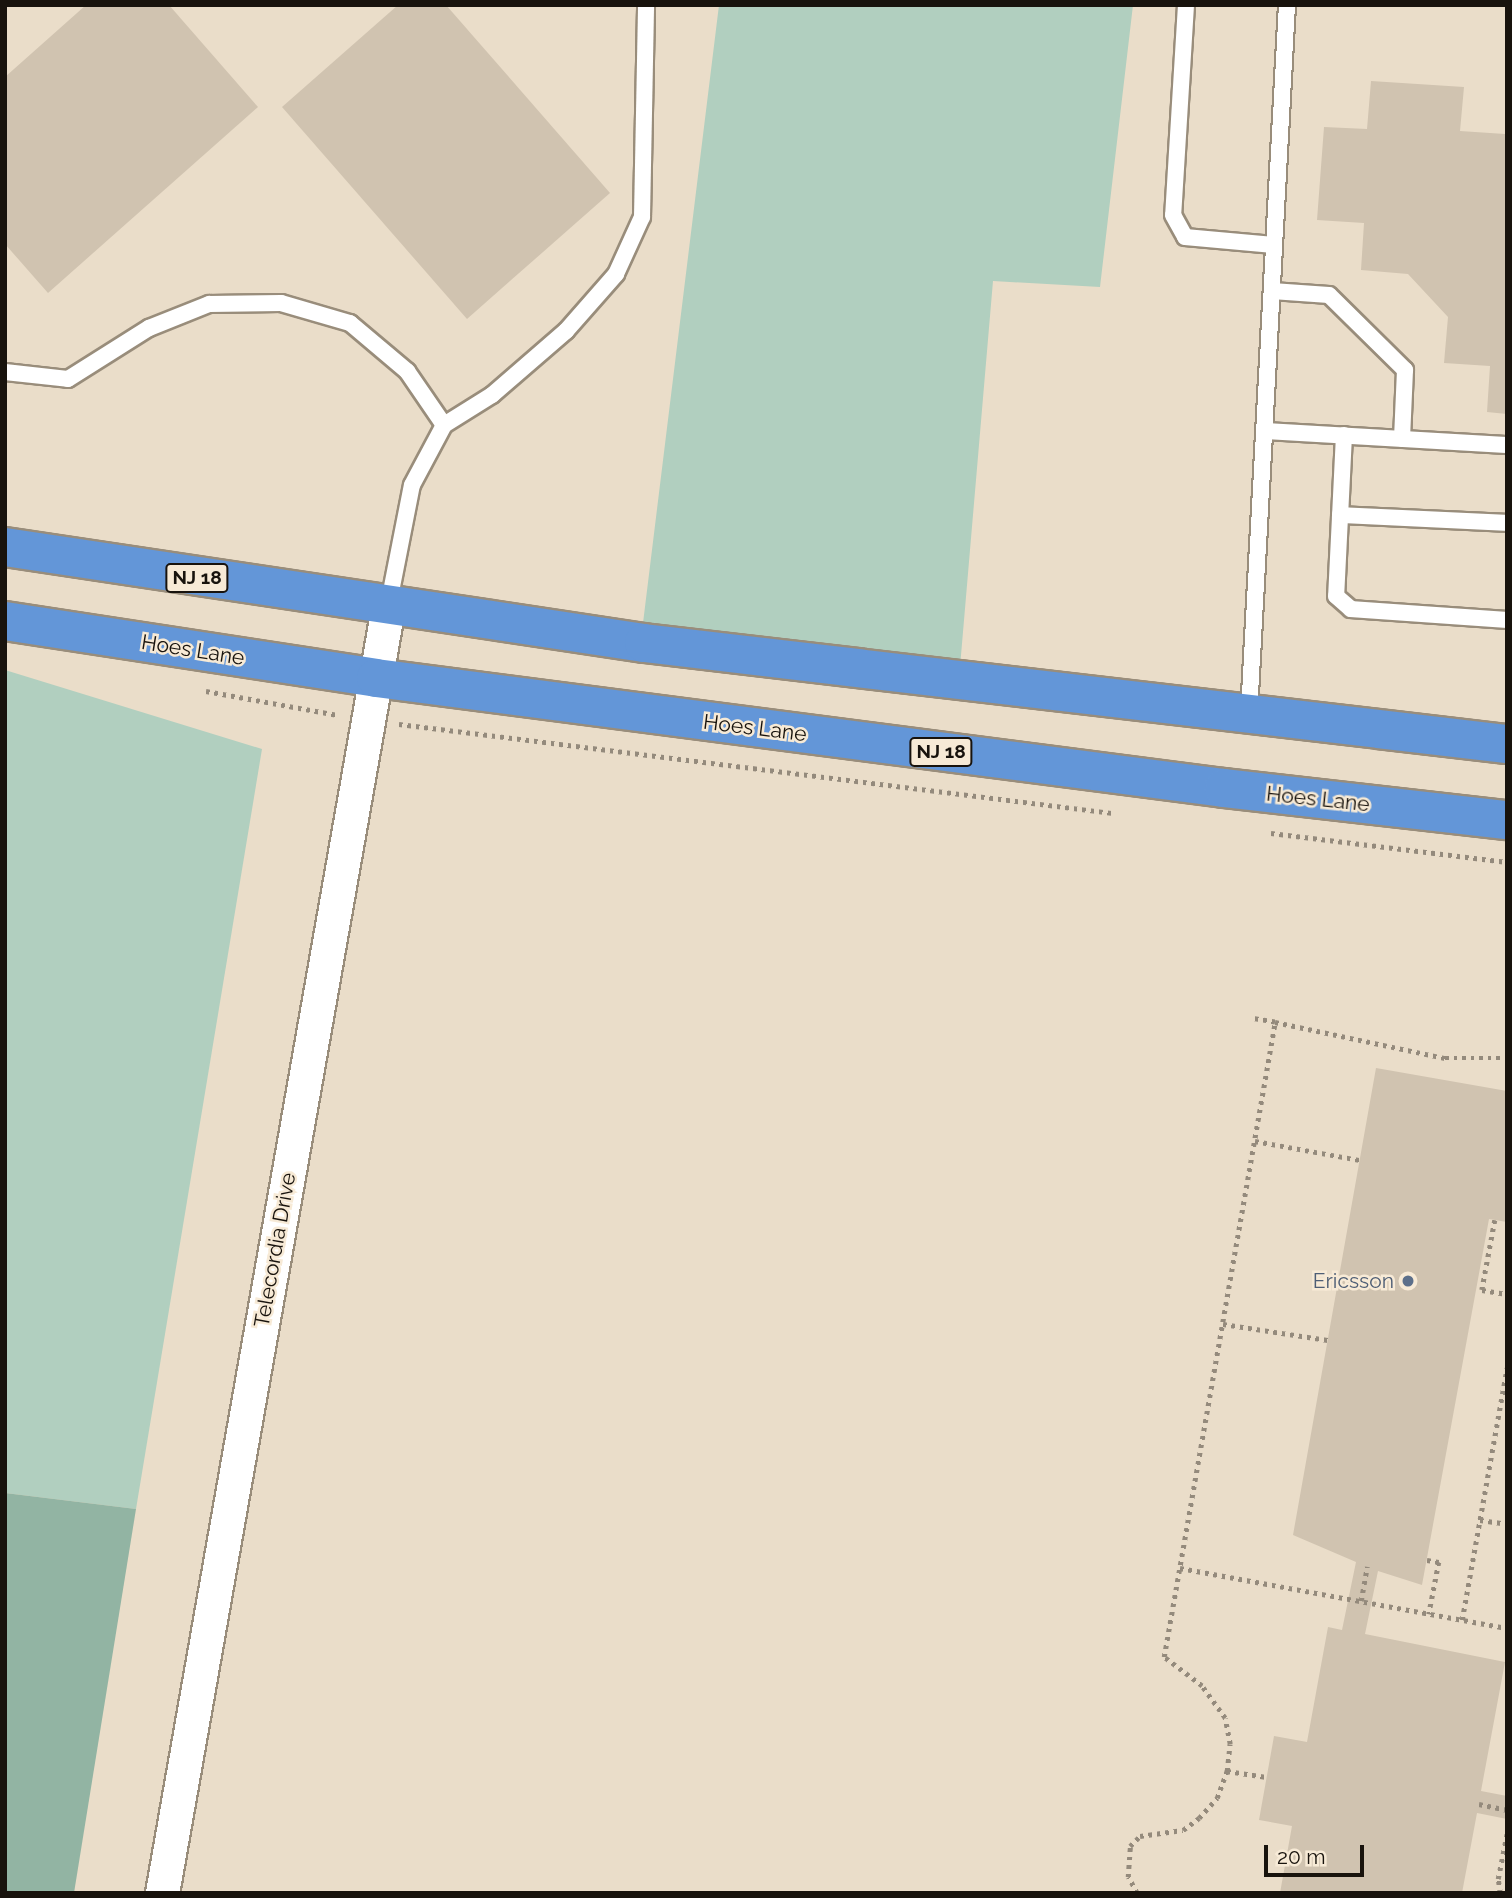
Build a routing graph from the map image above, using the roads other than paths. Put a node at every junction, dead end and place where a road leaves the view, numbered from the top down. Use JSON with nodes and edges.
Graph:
{"nodes":[{"id":1,"x":646,"y":5,"type":"edge"},
{"id":2,"x":1186,"y":5,"type":"edge"},
{"id":3,"x":1287,"y":5,"type":"edge"},
{"id":4,"x":1274,"y":245,"type":"junction"},
{"id":5,"x":1272,"y":292,"type":"junction"},
{"id":6,"x":5,"y":372,"type":"edge"},
{"id":7,"x":444,"y":425,"type":"junction"},
{"id":8,"x":1265,"y":430,"type":"junction"},
{"id":9,"x":1344,"y":435,"type":"junction"},
{"id":10,"x":1402,"y":439,"type":"junction"},
{"id":11,"x":1507,"y":445,"type":"edge"},
{"id":12,"x":1340,"y":515,"type":"junction"},
{"id":13,"x":1507,"y":523,"type":"edge"},
{"id":14,"x":5,"y":547,"type":"edge"},
{"id":15,"x":388,"y":608,"type":"junction"},
{"id":16,"x":1507,"y":620,"type":"edge"},
{"id":17,"x":5,"y":621,"type":"edge"},
{"id":18,"x":376,"y":678,"type":"junction"},
{"id":19,"x":1249,"y":713,"type":"junction"},
{"id":20,"x":1507,"y":744,"type":"edge"},
{"id":21,"x":1507,"y":820,"type":"edge"},
{"id":22,"x":162,"y":1893,"type":"edge"}],
"edges":[{"from":1,"to":7,"type":"lane"},
{"from":2,"to":4,"type":"lane"},
{"from":3,"to":4,"type":"lane"},
{"from":4,"to":5,"type":"lane"},
{"from":5,"to":8,"type":"lane"},
{"from":5,"to":10,"type":"lane"},
{"from":6,"to":7,"type":"lane"},
{"from":7,"to":15,"type":"lane"},
{"from":8,"to":9,"type":"lane"},
{"from":8,"to":19,"type":"lane"},
{"from":9,"to":10,"type":"lane"},
{"from":9,"to":12,"type":"lane"},
{"from":10,"to":11,"type":"lane"},
{"from":12,"to":13,"type":"lane"},
{"from":12,"to":16,"type":"lane"},
{"from":14,"to":15,"type":"highway","number":"NJ 18"},
{"from":15,"to":18,"type":"street","name":"Telecordia Drive"},
{"from":15,"to":19,"type":"highway","number":"NJ 18"},
{"from":17,"to":18,"type":"highway","name":"Hoes Lane","number":"NJ 18"},
{"from":18,"to":21,"type":"highway","name":"Hoes Lane","number":"NJ 18"},
{"from":18,"to":22,"type":"street","name":"Telecordia Drive"},
{"from":19,"to":20,"type":"highway","number":"NJ 18"}]}
